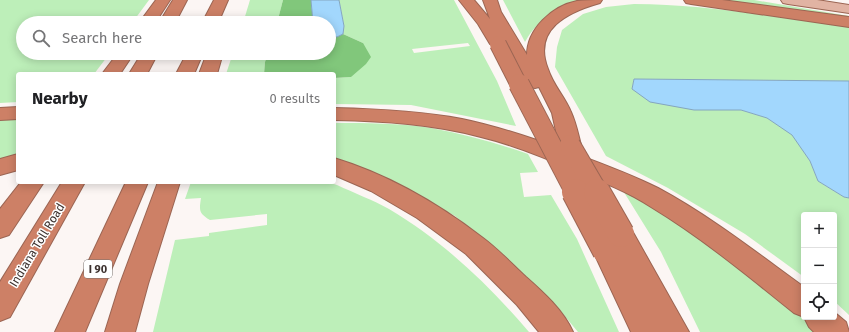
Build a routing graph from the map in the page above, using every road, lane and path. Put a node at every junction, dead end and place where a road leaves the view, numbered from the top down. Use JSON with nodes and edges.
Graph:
{"nodes":[{"id":1,"x":163,"y":0,"type":"edge"},
{"id":2,"x":180,"y":0,"type":"edge"},
{"id":3,"x":221,"y":0,"type":"edge"},
{"id":4,"x":224,"y":0,"type":"edge"},
{"id":5,"x":466,"y":0,"type":"edge"},
{"id":6,"x":477,"y":0,"type":"edge"},
{"id":7,"x":490,"y":0,"type":"edge"},
{"id":8,"x":595,"y":0,"type":"edge"},
{"id":9,"x":691,"y":0,"type":"edge"},
{"id":10,"x":788,"y":0,"type":"edge"},
{"id":11,"x":849,"y":9,"type":"edge"},
{"id":12,"x":152,"y":16,"type":"edge"},
{"id":13,"x":171,"y":16,"type":"edge"},
{"id":14,"x":213,"y":16,"type":"edge"},
{"id":15,"x":223,"y":16,"type":"edge"},
{"id":16,"x":485,"y":22,"type":"junction"},
{"id":17,"x":849,"y":22,"type":"edge"},
{"id":18,"x":505,"y":43,"type":"junction"},
{"id":19,"x":121,"y":60,"type":"edge"},
{"id":20,"x":146,"y":60,"type":"edge"},
{"id":21,"x":140,"y":71,"type":"edge"},
{"id":22,"x":112,"y":72,"type":"edge"},
{"id":23,"x":16,"y":113,"type":"edge"},
{"id":24,"x":0,"y":114,"type":"edge"},
{"id":25,"x":336,"y":114,"type":"edge"},
{"id":26,"x":570,"y":146,"type":"junction"},
{"id":27,"x":16,"y":162,"type":"edge"},
{"id":28,"x":0,"y":166,"type":"edge"},
{"id":29,"x":336,"y":167,"type":"edge"},
{"id":30,"x":32,"y":184,"type":"edge"},
{"id":31,"x":73,"y":184,"type":"edge"},
{"id":32,"x":165,"y":192,"type":"edge"},
{"id":33,"x":131,"y":194,"type":"edge"},
{"id":34,"x":0,"y":228,"type":"edge"},
{"id":35,"x":613,"y":243,"type":"junction"},
{"id":36,"x":3,"y":302,"type":"edge"},
{"id":37,"x":801,"y":302,"type":"edge"},
{"id":38,"x":822,"y":320,"type":"edge"},
{"id":39,"x":70,"y":332,"type":"edge"},
{"id":40,"x":120,"y":332,"type":"edge"},
{"id":41,"x":558,"y":332,"type":"edge"},
{"id":42,"x":646,"y":332,"type":"edge"},
{"id":43,"x":674,"y":332,"type":"edge"},
{"id":44,"x":835,"y":332,"type":"edge"}],
"edges":[{"from":1,"to":12,"type":"highway"},
{"from":2,"to":13,"type":"highway"},
{"from":3,"to":14,"type":"highway"},
{"from":4,"to":15,"type":"highway"},
{"from":5,"to":16,"type":"highway"},
{"from":6,"to":16,"type":"highway"},
{"from":7,"to":18,"type":"highway"},
{"from":8,"to":26,"type":"highway"},
{"from":9,"to":17,"type":"highway"},
{"from":10,"to":11,"type":"main road"},
{"from":16,"to":18,"type":"highway"},
{"from":18,"to":26,"type":"highway"},
{"from":18,"to":35,"type":"highway","bridge":true},
{"from":19,"to":22,"type":"highway"},
{"from":20,"to":21,"type":"highway"},
{"from":23,"to":24,"type":"highway"},
{"from":25,"to":37,"type":"highway"},
{"from":26,"to":35,"type":"highway","bridge":true},
{"from":27,"to":28,"type":"highway"},
{"from":29,"to":41,"type":"highway"},
{"from":30,"to":34,"type":"highway"},
{"from":31,"to":36,"type":"highway","name":"Indiana Toll Road"},
{"from":32,"to":40,"type":"highway"},
{"from":33,"to":39,"type":"highway","number":"I 90"},
{"from":35,"to":42,"type":"highway"},
{"from":35,"to":43,"type":"highway"},
{"from":38,"to":44,"type":"highway"}]}
